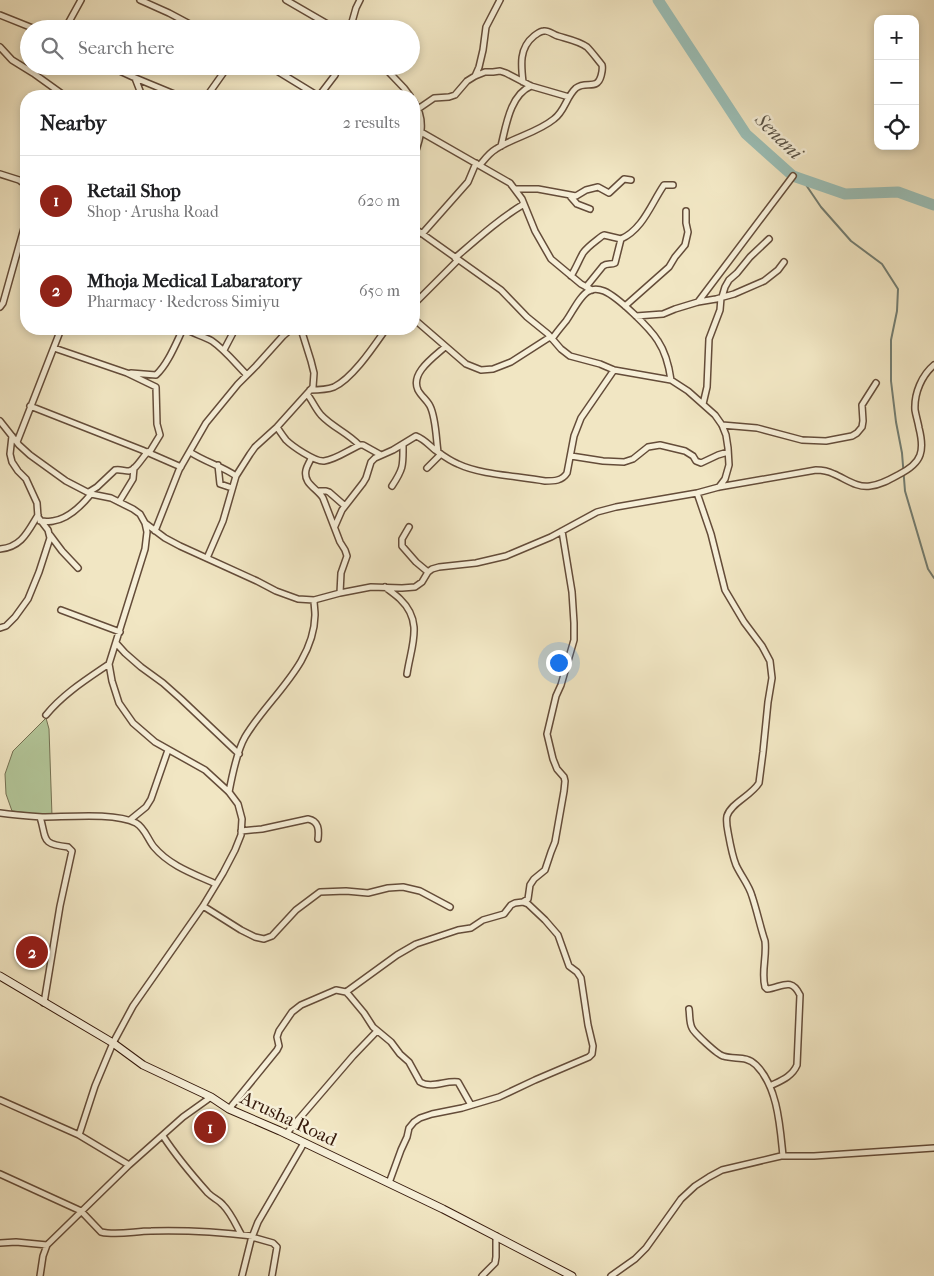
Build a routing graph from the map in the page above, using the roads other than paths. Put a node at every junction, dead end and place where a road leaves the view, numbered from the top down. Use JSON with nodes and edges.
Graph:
{"nodes":[{"id":1,"x":81,"y":0,"type":"edge"},
{"id":2,"x":140,"y":0,"type":"edge"},
{"id":3,"x":286,"y":0,"type":"edge"},
{"id":4,"x":360,"y":0,"type":"edge"},
{"id":5,"x":500,"y":0,"type":"edge"},
{"id":6,"x":0,"y":15,"type":"edge"},
{"id":7,"x":70,"y":20,"type":"edge"},
{"id":8,"x":182,"y":20,"type":"edge"},
{"id":9,"x":320,"y":20,"type":"edge"},
{"id":10,"x":353,"y":20,"type":"edge"},
{"id":11,"x":20,"y":23,"type":"edge"},
{"id":12,"x":0,"y":46,"type":"edge"},
{"id":13,"x":20,"y":65,"type":"edge"},
{"id":14,"x":36,"y":75,"type":"edge"},
{"id":15,"x":128,"y":75,"type":"edge"},
{"id":16,"x":222,"y":75,"type":"edge"},
{"id":17,"x":284,"y":75,"type":"edge"},
{"id":18,"x":334,"y":75,"type":"edge"},
{"id":19,"x":391,"y":75,"type":"edge"},
{"id":20,"x":475,"y":76,"type":"junction"},
{"id":21,"x":135,"y":78,"type":"junction"},
{"id":22,"x":523,"y":82,"type":"junction"},
{"id":23,"x":531,"y":86,"type":"junction"},
{"id":24,"x":57,"y":90,"type":"edge"},
{"id":25,"x":140,"y":90,"type":"edge"},
{"id":26,"x":161,"y":90,"type":"edge"},
{"id":27,"x":211,"y":90,"type":"edge"},
{"id":28,"x":308,"y":90,"type":"edge"},
{"id":29,"x":323,"y":90,"type":"edge"},
{"id":30,"x":405,"y":90,"type":"edge"},
{"id":31,"x":569,"y":97,"type":"junction"},
{"id":32,"x":420,"y":107,"type":"edge"},
{"id":33,"x":420,"y":116,"type":"edge"},
{"id":34,"x":421,"y":132,"type":"joint"},
{"id":35,"x":501,"y":146,"type":"junction"},
{"id":36,"x":478,"y":164,"type":"junction"},
{"id":37,"x":0,"y":174,"type":"edge"},
{"id":38,"x":793,"y":176,"type":"dead end"},
{"id":39,"x":631,"y":180,"type":"dead end"},
{"id":40,"x":20,"y":181,"type":"edge"},
{"id":41,"x":673,"y":185,"type":"dead end"},
{"id":42,"x":516,"y":189,"type":"junction"},
{"id":43,"x":569,"y":195,"type":"junction"},
{"id":44,"x":524,"y":204,"type":"junction"},
{"id":45,"x":590,"y":209,"type":"dead end"},
{"id":46,"x":686,"y":211,"type":"dead end"},
{"id":47,"x":422,"y":234,"type":"joint"},
{"id":48,"x":621,"y":239,"type":"junction"},
{"id":49,"x":769,"y":239,"type":"dead end"},
{"id":50,"x":20,"y":243,"type":"edge"},
{"id":51,"x":457,"y":259,"type":"junction"},
{"id":52,"x":784,"y":262,"type":"dead end"},
{"id":53,"x":571,"y":276,"type":"junction"},
{"id":54,"x":586,"y":287,"type":"junction"},
{"id":55,"x":592,"y":290,"type":"junction"},
{"id":56,"x":420,"y":298,"type":"edge"},
{"id":57,"x":721,"y":298,"type":"junction"},
{"id":58,"x":698,"y":302,"type":"junction"},
{"id":59,"x":625,"y":306,"type":"junction"},
{"id":60,"x":0,"y":307,"type":"edge"},
{"id":61,"x":636,"y":316,"type":"junction"},
{"id":62,"x":420,"y":324,"type":"edge"},
{"id":63,"x":59,"y":335,"type":"edge"},
{"id":64,"x":182,"y":335,"type":"edge"},
{"id":65,"x":197,"y":335,"type":"edge"},
{"id":66,"x":231,"y":335,"type":"edge"},
{"id":67,"x":284,"y":335,"type":"edge"},
{"id":68,"x":302,"y":335,"type":"edge"},
{"id":69,"x":382,"y":335,"type":"edge"},
{"id":70,"x":551,"y":338,"type":"junction"},
{"id":71,"x":445,"y":347,"type":"junction"},
{"id":72,"x":54,"y":348,"type":"junction"},
{"id":73,"x":224,"y":350,"type":"junction"},
{"id":74,"x":934,"y":365,"type":"edge"},
{"id":75,"x":614,"y":370,"type":"junction"},
{"id":76,"x":126,"y":373,"type":"junction"},
{"id":77,"x":247,"y":375,"type":"junction"},
{"id":78,"x":671,"y":380,"type":"junction"},
{"id":79,"x":876,"y":384,"type":"dead end"},
{"id":80,"x":309,"y":392,"type":"junction"},
{"id":81,"x":703,"y":404,"type":"junction"},
{"id":82,"x":30,"y":406,"type":"junction"},
{"id":83,"x":0,"y":422,"type":"edge"},
{"id":84,"x":722,"y":425,"type":"junction"},
{"id":85,"x":277,"y":427,"type":"junction"},
{"id":86,"x":12,"y":436,"type":"junction"},
{"id":87,"x":17,"y":442,"type":"junction"},
{"id":88,"x":403,"y":445,"type":"junction"},
{"id":89,"x":359,"y":446,"type":"junction"},
{"id":90,"x":148,"y":452,"type":"junction"},
{"id":91,"x":190,"y":452,"type":"junction"},
{"id":92,"x":728,"y":452,"type":"junction"},
{"id":93,"x":440,"y":453,"type":"junction"},
{"id":94,"x":381,"y":455,"type":"junction"},
{"id":95,"x":571,"y":456,"type":"junction"},
{"id":96,"x":311,"y":458,"type":"junction"},
{"id":97,"x":218,"y":465,"type":"junction"},
{"id":98,"x":181,"y":467,"type":"junction"},
{"id":99,"x":134,"y":468,"type":"junction"},
{"id":100,"x":427,"y":468,"type":"dead end"},
{"id":101,"x":236,"y":476,"type":"junction"},
{"id":102,"x":392,"y":486,"type":"dead end"},
{"id":103,"x":719,"y":487,"type":"junction"},
{"id":104,"x":232,"y":488,"type":"junction"},
{"id":105,"x":319,"y":491,"type":"junction"},
{"id":106,"x":90,"y":493,"type":"junction"},
{"id":107,"x":696,"y":493,"type":"junction"},
{"id":108,"x":119,"y":502,"type":"junction"},
{"id":109,"x":345,"y":506,"type":"junction"},
{"id":110,"x":38,"y":515,"type":"junction"},
{"id":111,"x":40,"y":521,"type":"junction"},
{"id":112,"x":145,"y":523,"type":"junction"},
{"id":113,"x":335,"y":526,"type":"junction"},
{"id":114,"x":409,"y":527,"type":"dead end"},
{"id":115,"x":155,"y":531,"type":"junction"},
{"id":116,"x":562,"y":531,"type":"junction"},
{"id":117,"x":50,"y":534,"type":"junction"},
{"id":118,"x":0,"y":549,"type":"edge"},
{"id":119,"x":207,"y":558,"type":"junction"},
{"id":120,"x":78,"y":568,"type":"dead end"},
{"id":121,"x":428,"y":572,"type":"junction"},
{"id":122,"x":384,"y":587,"type":"junction"},
{"id":123,"x":340,"y":593,"type":"junction"},
{"id":124,"x":314,"y":600,"type":"junction"},
{"id":125,"x":61,"y":610,"type":"dead end"},
{"id":126,"x":0,"y":628,"type":"edge"},
{"id":127,"x":120,"y":632,"type":"junction"},
{"id":128,"x":116,"y":643,"type":"junction"},
{"id":129,"x":109,"y":664,"type":"junction"},
{"id":130,"x":407,"y":674,"type":"dead end"},
{"id":131,"x":46,"y":715,"type":"dead end"},
{"id":132,"x":168,"y":750,"type":"junction"},
{"id":133,"x":239,"y":754,"type":"junction"},
{"id":134,"x":228,"y":792,"type":"junction"},
{"id":135,"x":0,"y":813,"type":"edge"},
{"id":136,"x":40,"y":816,"type":"junction"},
{"id":137,"x":130,"y":820,"type":"junction"},
{"id":138,"x":241,"y":831,"type":"junction"},
{"id":139,"x":318,"y":839,"type":"dead end"},
{"id":140,"x":216,"y":884,"type":"junction"},
{"id":141,"x":523,"y":902,"type":"junction"},
{"id":142,"x":203,"y":906,"type":"junction"},
{"id":143,"x":450,"y":907,"type":"dead end"},
{"id":144,"x":0,"y":976,"type":"edge"},
{"id":145,"x":346,"y":992,"type":"junction"},
{"id":146,"x":44,"y":1003,"type":"junction"},
{"id":147,"x":689,"y":1008,"type":"dead end"},
{"id":148,"x":377,"y":1031,"type":"junction"},
{"id":149,"x":112,"y":1043,"type":"junction"},
{"id":150,"x":770,"y":1086,"type":"junction"},
{"id":151,"x":211,"y":1097,"type":"junction"},
{"id":152,"x":0,"y":1100,"type":"edge"},
{"id":153,"x":471,"y":1105,"type":"junction"},
{"id":154,"x":229,"y":1109,"type":"junction"},
{"id":155,"x":286,"y":1134,"type":"junction"},
{"id":156,"x":79,"y":1135,"type":"junction"},
{"id":157,"x":163,"y":1136,"type":"junction"},
{"id":158,"x":304,"y":1143,"type":"junction"},
{"id":159,"x":934,"y":1148,"type":"edge"},
{"id":160,"x":783,"y":1156,"type":"junction"},
{"id":161,"x":129,"y":1165,"type":"junction"},
{"id":162,"x":0,"y":1174,"type":"edge"},
{"id":163,"x":389,"y":1183,"type":"junction"},
{"id":164,"x":81,"y":1211,"type":"junction"},
{"id":165,"x":242,"y":1234,"type":"junction"},
{"id":166,"x":252,"y":1236,"type":"junction"},
{"id":167,"x":496,"y":1236,"type":"junction"},
{"id":168,"x":0,"y":1243,"type":"edge"},
{"id":169,"x":46,"y":1245,"type":"junction"},
{"id":170,"x":40,"y":1276,"type":"edge"},
{"id":171,"x":242,"y":1276,"type":"edge"},
{"id":172,"x":272,"y":1276,"type":"edge"},
{"id":173,"x":482,"y":1276,"type":"edge"},
{"id":174,"x":572,"y":1276,"type":"edge"},
{"id":175,"x":611,"y":1276,"type":"edge"}],
"edges":[{"from":1,"to":7,"type":"street"},
{"from":2,"to":8,"type":"street"},
{"from":3,"to":9,"type":"street"},
{"from":4,"to":10,"type":"street"},
{"from":5,"to":20,"type":"street"},
{"from":6,"to":11,"type":"street"},
{"from":12,"to":13,"type":"street"},
{"from":14,"to":24,"type":"street"},
{"from":15,"to":21,"type":"street"},
{"from":16,"to":27,"type":"street"},
{"from":17,"to":28,"type":"street"},
{"from":18,"to":29,"type":"street"},
{"from":19,"to":30,"type":"street"},
{"from":20,"to":22,"type":"street"},
{"from":20,"to":32,"type":"street"},
{"from":21,"to":25,"type":"street"},
{"from":21,"to":26,"type":"street"},
{"from":22,"to":23,"type":"street"},
{"from":22,"to":31,"type":"street"},
{"from":23,"to":31,"type":"street"},
{"from":23,"to":35,"type":"street"},
{"from":31,"to":35,"type":"street"},
{"from":33,"to":34,"type":"street"},
{"from":34,"to":36,"type":"street"},
{"from":35,"to":36,"type":"street"},
{"from":36,"to":42,"type":"street"},
{"from":36,"to":47,"type":"street"},
{"from":37,"to":40,"type":"street"},
{"from":38,"to":58,"type":"street"},
{"from":39,"to":43,"type":"street"},
{"from":41,"to":48,"type":"street"},
{"from":42,"to":43,"type":"street"},
{"from":42,"to":44,"type":"street"},
{"from":43,"to":45,"type":"street"},
{"from":44,"to":51,"type":"street"},
{"from":44,"to":53,"type":"street"},
{"from":46,"to":59,"type":"street"},
{"from":47,"to":51,"type":"street"},
{"from":48,"to":53,"type":"street"},
{"from":48,"to":54,"type":"street"},
{"from":49,"to":57,"type":"street"},
{"from":50,"to":60,"type":"street"},
{"from":51,"to":56,"type":"street"},
{"from":51,"to":70,"type":"street"},
{"from":52,"to":57,"type":"street"},
{"from":53,"to":54,"type":"street"},
{"from":54,"to":55,"type":"street"},
{"from":55,"to":59,"type":"street"},
{"from":55,"to":70,"type":"street"},
{"from":57,"to":58,"type":"street"},
{"from":57,"to":81,"type":"street"},
{"from":58,"to":61,"type":"street"},
{"from":59,"to":61,"type":"street"},
{"from":61,"to":78,"type":"street"},
{"from":62,"to":71,"type":"street"},
{"from":63,"to":72,"type":"street"},
{"from":64,"to":76,"type":"street"},
{"from":65,"to":73,"type":"street"},
{"from":66,"to":73,"type":"street"},
{"from":67,"to":77,"type":"street"},
{"from":68,"to":80,"type":"street"},
{"from":69,"to":80,"type":"street"},
{"from":70,"to":71,"type":"street"},
{"from":70,"to":75,"type":"street"},
{"from":71,"to":93,"type":"street"},
{"from":72,"to":76,"type":"street"},
{"from":72,"to":82,"type":"street"},
{"from":73,"to":77,"type":"street"},
{"from":74,"to":103,"type":"street"},
{"from":75,"to":78,"type":"street"},
{"from":75,"to":95,"type":"street"},
{"from":76,"to":90,"type":"street"},
{"from":77,"to":91,"type":"street"},
{"from":78,"to":81,"type":"street"},
{"from":79,"to":84,"type":"street"},
{"from":80,"to":85,"type":"street"},
{"from":80,"to":89,"type":"street"},
{"from":81,"to":84,"type":"street"},
{"from":82,"to":87,"type":"street"},
{"from":82,"to":90,"type":"street"},
{"from":83,"to":86,"type":"street"},
{"from":84,"to":92,"type":"street"},
{"from":85,"to":96,"type":"street"},
{"from":85,"to":101,"type":"street"},
{"from":86,"to":87,"type":"street"},
{"from":86,"to":110,"type":"street"},
{"from":87,"to":106,"type":"street"},
{"from":88,"to":93,"type":"street"},
{"from":88,"to":94,"type":"street"},
{"from":88,"to":102,"type":"street"},
{"from":89,"to":94,"type":"street"},
{"from":89,"to":96,"type":"street"},
{"from":90,"to":98,"type":"street"},
{"from":90,"to":99,"type":"street"},
{"from":91,"to":97,"type":"street"},
{"from":91,"to":98,"type":"street"},
{"from":92,"to":95,"type":"street"},
{"from":92,"to":103,"type":"street"},
{"from":93,"to":95,"type":"street"},
{"from":93,"to":100,"type":"street"},
{"from":94,"to":109,"type":"street"},
{"from":96,"to":105,"type":"street"},
{"from":97,"to":101,"type":"street"},
{"from":97,"to":104,"type":"street"},
{"from":98,"to":115,"type":"street"},
{"from":99,"to":106,"type":"street"},
{"from":99,"to":108,"type":"street"},
{"from":101,"to":104,"type":"street"},
{"from":103,"to":107,"type":"street"},
{"from":104,"to":119,"type":"street"},
{"from":105,"to":109,"type":"street"},
{"from":105,"to":113,"type":"street"},
{"from":106,"to":108,"type":"street"},
{"from":106,"to":111,"type":"street"},
{"from":107,"to":116,"type":"street"},
{"from":107,"to":150,"type":"street"},
{"from":108,"to":112,"type":"street"},
{"from":109,"to":113,"type":"street"},
{"from":110,"to":111,"type":"street"},
{"from":110,"to":118,"type":"street"},
{"from":111,"to":117,"type":"street"},
{"from":112,"to":115,"type":"street"},
{"from":112,"to":127,"type":"street"},
{"from":113,"to":123,"type":"street"},
{"from":114,"to":121,"type":"street"},
{"from":115,"to":119,"type":"street"},
{"from":116,"to":121,"type":"street"},
{"from":116,"to":141,"type":"street"},
{"from":117,"to":120,"type":"street"},
{"from":117,"to":126,"type":"street"},
{"from":119,"to":124,"type":"street"},
{"from":121,"to":122,"type":"street"},
{"from":122,"to":123,"type":"street"},
{"from":122,"to":130,"type":"street"},
{"from":123,"to":124,"type":"street"},
{"from":124,"to":133,"type":"street"},
{"from":125,"to":127,"type":"street"},
{"from":127,"to":128,"type":"street"},
{"from":128,"to":129,"type":"street"},
{"from":128,"to":133,"type":"street"},
{"from":129,"to":131,"type":"street"},
{"from":129,"to":132,"type":"street"},
{"from":132,"to":134,"type":"street"},
{"from":132,"to":137,"type":"street"},
{"from":133,"to":134,"type":"street"},
{"from":134,"to":138,"type":"street"},
{"from":135,"to":136,"type":"street"},
{"from":136,"to":137,"type":"street"},
{"from":136,"to":146,"type":"street"},
{"from":137,"to":140,"type":"street"},
{"from":138,"to":139,"type":"street"},
{"from":138,"to":140,"type":"street"},
{"from":140,"to":142,"type":"street"},
{"from":141,"to":145,"type":"street"},
{"from":141,"to":153,"type":"street"},
{"from":142,"to":143,"type":"street"},
{"from":142,"to":149,"type":"street"},
{"from":144,"to":146,"type":"main road","name":"Arusha Road"},
{"from":145,"to":148,"type":"street"},
{"from":145,"to":154,"type":"street"},
{"from":146,"to":149,"type":"main road","name":"Arusha Road"},
{"from":147,"to":150,"type":"street"},
{"from":148,"to":153,"type":"street"},
{"from":148,"to":155,"type":"street"},
{"from":149,"to":151,"type":"main road","name":"Arusha Road"},
{"from":149,"to":156,"type":"street"},
{"from":150,"to":160,"type":"street"},
{"from":151,"to":154,"type":"main road","name":"Arusha Road"},
{"from":151,"to":157,"type":"street"},
{"from":152,"to":156,"type":"street"},
{"from":153,"to":163,"type":"street"},
{"from":154,"to":155,"type":"main road","name":"Arusha Road"},
{"from":155,"to":158,"type":"main road","name":"Arusha Road"},
{"from":156,"to":161,"type":"street"},
{"from":157,"to":161,"type":"street"},
{"from":157,"to":165,"type":"street"},
{"from":158,"to":163,"type":"main road","name":"Arusha Road"},
{"from":158,"to":166,"type":"street"},
{"from":159,"to":160,"type":"street"},
{"from":160,"to":175,"type":"street"},
{"from":161,"to":164,"type":"street"},
{"from":162,"to":164,"type":"street"},
{"from":163,"to":167,"type":"main road","name":"Arusha Road"},
{"from":164,"to":165,"type":"street"},
{"from":164,"to":169,"type":"street"},
{"from":165,"to":166,"type":"street"},
{"from":166,"to":171,"type":"street"},
{"from":166,"to":172,"type":"street"},
{"from":167,"to":173,"type":"street"},
{"from":167,"to":174,"type":"main road","name":"Arusha Road"},
{"from":168,"to":169,"type":"street"},
{"from":169,"to":170,"type":"street"}]}
